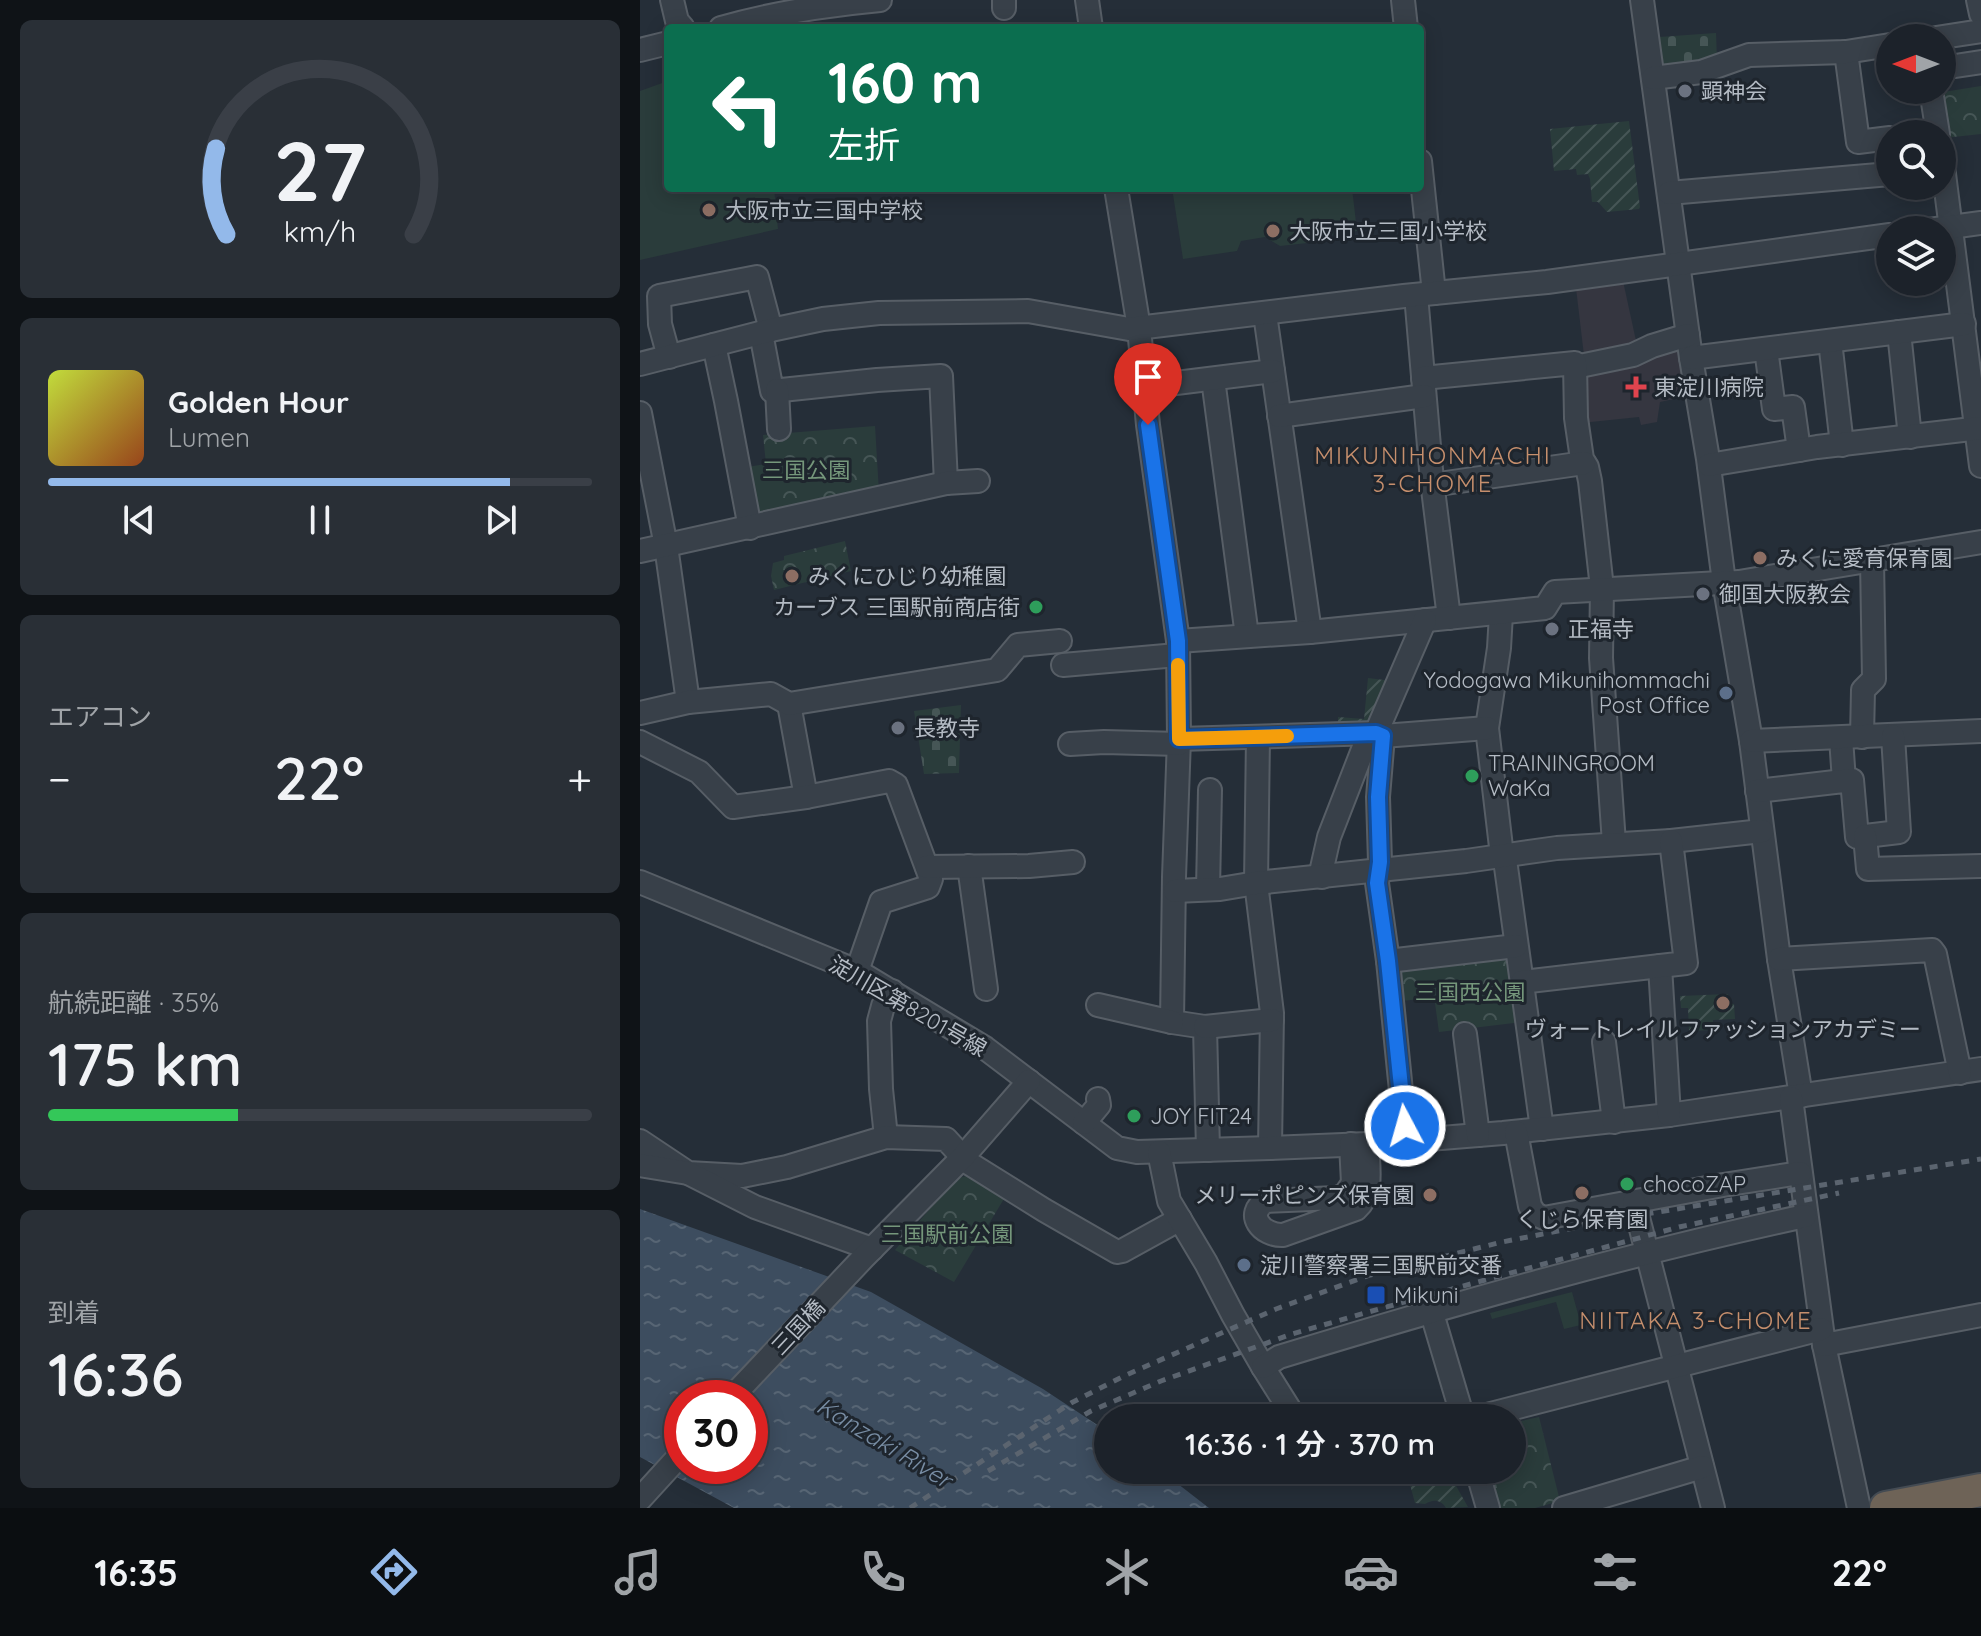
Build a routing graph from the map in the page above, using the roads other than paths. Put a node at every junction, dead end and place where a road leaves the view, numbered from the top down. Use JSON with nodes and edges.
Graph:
{"nodes":[{"id":1,"x":672,"y":0,"type":"edge"},
{"id":2,"x":880,"y":0,"type":"edge"},
{"id":3,"x":1087,"y":0,"type":"edge"},
{"id":4,"x":1403,"y":0,"type":"edge"},
{"id":5,"x":1642,"y":0,"type":"edge"},
{"id":6,"x":1978,"y":0,"type":"edge"},
{"id":7,"x":1981,"y":14,"type":"edge"},
{"id":8,"x":680,"y":24,"type":"edge"},
{"id":9,"x":735,"y":24,"type":"edge"},
{"id":10,"x":1090,"y":24,"type":"edge"},
{"id":11,"x":1406,"y":24,"type":"edge"},
{"id":12,"x":1981,"y":31,"type":"edge"},
{"id":13,"x":1956,"y":35,"type":"edge"},
{"id":14,"x":664,"y":44,"type":"edge"},
{"id":15,"x":1876,"y":47,"type":"edge"},
{"id":16,"x":640,"y":50,"type":"edge"},
{"id":17,"x":1846,"y":52,"type":"junction"},
{"id":18,"x":1981,"y":62,"type":"edge"},
{"id":19,"x":1956,"y":66,"type":"edge"},
{"id":20,"x":1653,"y":78,"type":"junction"},
{"id":21,"x":1876,"y":140,"type":"edge"},
{"id":22,"x":1876,"y":175,"type":"edge"},
{"id":23,"x":1117,"y":192,"type":"edge"},
{"id":24,"x":1421,"y":192,"type":"edge"},
{"id":25,"x":1669,"y":193,"type":"junction"},
{"id":26,"x":1981,"y":223,"type":"edge"},
{"id":27,"x":1956,"y":226,"type":"edge"},
{"id":28,"x":1876,"y":237,"type":"edge"},
{"id":29,"x":1680,"y":265,"type":"junction"},
{"id":30,"x":1956,"y":292,"type":"edge"},
{"id":31,"x":1425,"y":294,"type":"junction"},
{"id":32,"x":1265,"y":314,"type":"junction"},
{"id":33,"x":1964,"y":324,"type":"junction"},
{"id":34,"x":1139,"y":328,"type":"junction"},
{"id":35,"x":766,"y":332,"type":"junction"},
{"id":36,"x":1899,"y":332,"type":"junction"},
{"id":37,"x":1688,"y":335,"type":"junction"},
{"id":38,"x":1830,"y":341,"type":"junction"},
{"id":39,"x":714,"y":345,"type":"junction"},
{"id":40,"x":1766,"y":349,"type":"junction"},
{"id":41,"x":669,"y":357,"type":"junction"},
{"id":42,"x":1691,"y":358,"type":"junction"},
{"id":43,"x":640,"y":364,"type":"edge"},
{"id":44,"x":1575,"y":367,"type":"junction"},
{"id":45,"x":1273,"y":371,"type":"junction"},
{"id":46,"x":1213,"y":379,"type":"junction"},
{"id":47,"x":1144,"y":387,"type":"junction"},
{"id":48,"x":1423,"y":387,"type":"junction"},
{"id":49,"x":777,"y":390,"type":"junction"},
{"id":50,"x":640,"y":413,"type":"edge"},
{"id":51,"x":1279,"y":416,"type":"junction"},
{"id":52,"x":1978,"y":428,"type":"edge"},
{"id":53,"x":779,"y":429,"type":"dead end"},
{"id":54,"x":1910,"y":437,"type":"junction"},
{"id":55,"x":1842,"y":445,"type":"junction"},
{"id":56,"x":1799,"y":450,"type":"junction"},
{"id":57,"x":1584,"y":463,"type":"junction"},
{"id":58,"x":1709,"y":465,"type":"junction"},
{"id":59,"x":1981,"y":466,"type":"edge"},
{"id":60,"x":978,"y":481,"type":"dead end"},
{"id":61,"x":946,"y":483,"type":"junction"},
{"id":62,"x":1432,"y":485,"type":"junction"},
{"id":63,"x":750,"y":528,"type":"junction"},
{"id":64,"x":1981,"y":542,"type":"edge"},
{"id":65,"x":666,"y":546,"type":"junction"},
{"id":66,"x":640,"y":551,"type":"edge"},
{"id":67,"x":1872,"y":560,"type":"junction"},
{"id":68,"x":1724,"y":582,"type":"junction"},
{"id":69,"x":1602,"y":588,"type":"junction"},
{"id":70,"x":1501,"y":614,"type":"junction"},
{"id":71,"x":1449,"y":618,"type":"junction"},
{"id":72,"x":1425,"y":620,"type":"junction"},
{"id":73,"x":1310,"y":632,"type":"junction"},
{"id":74,"x":1247,"y":636,"type":"junction"},
{"id":75,"x":1060,"y":641,"type":"dead end"},
{"id":76,"x":1178,"y":648,"type":"junction"},
{"id":77,"x":1063,"y":665,"type":"dead end"},
{"id":78,"x":688,"y":702,"type":"junction"},
{"id":79,"x":789,"y":704,"type":"junction"},
{"id":80,"x":640,"y":713,"type":"edge"},
{"id":81,"x":1487,"y":728,"type":"junction"},
{"id":82,"x":1981,"y":731,"type":"edge"},
{"id":83,"x":1376,"y":734,"type":"junction"},
{"id":84,"x":1893,"y":736,"type":"junction"},
{"id":85,"x":1258,"y":737,"type":"junction"},
{"id":86,"x":1852,"y":738,"type":"junction"},
{"id":87,"x":1751,"y":741,"type":"junction"},
{"id":88,"x":640,"y":742,"type":"edge"},
{"id":89,"x":1179,"y":742,"type":"junction"},
{"id":90,"x":1070,"y":744,"type":"dead end"},
{"id":91,"x":1844,"y":781,"type":"junction"},
{"id":92,"x":1210,"y":790,"type":"dead end"},
{"id":93,"x":1757,"y":791,"type":"junction"},
{"id":94,"x":806,"y":797,"type":"junction"},
{"id":95,"x":1762,"y":831,"type":"junction"},
{"id":96,"x":1865,"y":836,"type":"junction"},
{"id":97,"x":1671,"y":841,"type":"junction"},
{"id":98,"x":1614,"y":843,"type":"junction"},
{"id":99,"x":1503,"y":855,"type":"junction"},
{"id":100,"x":1073,"y":862,"type":"dead end"},
{"id":101,"x":969,"y":866,"type":"junction"},
{"id":102,"x":1981,"y":866,"type":"edge"},
{"id":103,"x":927,"y":867,"type":"junction"},
{"id":104,"x":1379,"y":871,"type":"junction"},
{"id":105,"x":1322,"y":877,"type":"junction"},
{"id":106,"x":640,"y":882,"type":"edge"},
{"id":107,"x":1256,"y":883,"type":"junction"},
{"id":108,"x":1208,"y":889,"type":"junction"},
{"id":109,"x":1175,"y":891,"type":"junction"},
{"id":110,"x":1516,"y":946,"type":"junction"},
{"id":111,"x":1779,"y":959,"type":"junction"},
{"id":112,"x":1388,"y":961,"type":"junction"},
{"id":113,"x":1660,"y":966,"type":"junction"},
{"id":114,"x":857,"y":971,"type":"junction"},
{"id":115,"x":1522,"y":982,"type":"junction"},
{"id":116,"x":986,"y":989,"type":"dead end"},
{"id":117,"x":892,"y":991,"type":"junction"},
{"id":118,"x":1098,"y":1005,"type":"dead end"},
{"id":119,"x":1272,"y":1020,"type":"junction"},
{"id":120,"x":1172,"y":1022,"type":"junction"},
{"id":121,"x":1205,"y":1027,"type":"junction"},
{"id":122,"x":1465,"y":1034,"type":"dead end"},
{"id":123,"x":1604,"y":1042,"type":"dead end"},
{"id":124,"x":1971,"y":1071,"type":"edge"},
{"id":125,"x":1029,"y":1081,"type":"junction"},
{"id":126,"x":1796,"y":1097,"type":"junction"},
{"id":127,"x":1098,"y":1099,"type":"dead end"},
{"id":128,"x":1669,"y":1115,"type":"junction"},
{"id":129,"x":1614,"y":1122,"type":"junction"},
{"id":130,"x":1084,"y":1123,"type":"junction"},
{"id":131,"x":1542,"y":1129,"type":"junction"},
{"id":132,"x":1516,"y":1132,"type":"junction"},
{"id":133,"x":1478,"y":1135,"type":"junction"},
{"id":134,"x":886,"y":1137,"type":"junction"},
{"id":135,"x":640,"y":1141,"type":"edge"},
{"id":136,"x":1406,"y":1141,"type":"junction"},
{"id":137,"x":1359,"y":1144,"type":"junction"},
{"id":138,"x":1270,"y":1148,"type":"junction"},
{"id":139,"x":1208,"y":1150,"type":"junction"},
{"id":140,"x":1159,"y":1152,"type":"junction"},
{"id":141,"x":962,"y":1158,"type":"junction"},
{"id":142,"x":640,"y":1165,"type":"edge"},
{"id":143,"x":688,"y":1173,"type":"junction"},
{"id":144,"x":1800,"y":1173,"type":"junction"},
{"id":145,"x":1634,"y":1202,"type":"junction"},
{"id":146,"x":1805,"y":1216,"type":"junction"},
{"id":147,"x":1180,"y":1219,"type":"junction"},
{"id":148,"x":868,"y":1253,"type":"junction"},
{"id":149,"x":1648,"y":1253,"type":"junction"},
{"id":150,"x":1431,"y":1310,"type":"junction"},
{"id":151,"x":1981,"y":1315,"type":"edge"},
{"id":152,"x":1822,"y":1337,"type":"junction"},
{"id":153,"x":1676,"y":1366,"type":"junction"},
{"id":154,"x":1263,"y":1367,"type":"junction"},
{"id":155,"x":748,"y":1380,"type":"edge"},
{"id":156,"x":1286,"y":1404,"type":"edge"},
{"id":157,"x":1459,"y":1404,"type":"edge"},
{"id":158,"x":1526,"y":1405,"type":"edge"},
{"id":159,"x":1702,"y":1467,"type":"junction"},
{"id":160,"x":664,"y":1473,"type":"edge"},
{"id":161,"x":1481,"y":1484,"type":"edge"},
{"id":162,"x":1981,"y":1490,"type":"edge"},
{"id":163,"x":641,"y":1499,"type":"edge"},
{"id":164,"x":1488,"y":1508,"type":"edge"},
{"id":165,"x":1564,"y":1508,"type":"edge"},
{"id":166,"x":1713,"y":1508,"type":"edge"},
{"id":167,"x":1859,"y":1508,"type":"edge"},
{"id":168,"x":1886,"y":1508,"type":"edge"}],
"edges":[{"from":1,"to":8,"type":"street"},
{"from":2,"to":9,"type":"street"},
{"from":3,"to":10,"type":"street"},
{"from":4,"to":11,"type":"street"},
{"from":5,"to":20,"type":"street"},
{"from":6,"to":7,"type":"street"},
{"from":12,"to":13,"type":"street"},
{"from":14,"to":16,"type":"street"},
{"from":15,"to":17,"type":"street"},
{"from":17,"to":20,"type":"street"},
{"from":17,"to":21,"type":"street"},
{"from":18,"to":19,"type":"street"},
{"from":20,"to":25,"type":"street"},
{"from":22,"to":25,"type":"street"},
{"from":23,"to":34,"type":"street"},
{"from":24,"to":31,"type":"street"},
{"from":25,"to":29,"type":"street"},
{"from":26,"to":27,"type":"street"},
{"from":28,"to":29,"type":"street"},
{"from":29,"to":31,"type":"street"},
{"from":29,"to":37,"type":"street"},
{"from":30,"to":33,"type":"street"},
{"from":31,"to":32,"type":"street"},
{"from":31,"to":48,"type":"street"},
{"from":32,"to":34,"type":"street"},
{"from":32,"to":45,"type":"street"},
{"from":33,"to":36,"type":"street"},
{"from":33,"to":52,"type":"street"},
{"from":34,"to":35,"type":"street"},
{"from":34,"to":47,"type":"street"},
{"from":35,"to":39,"type":"street"},
{"from":35,"to":41,"type":"street"},
{"from":35,"to":49,"type":"street"},
{"from":36,"to":38,"type":"street"},
{"from":36,"to":54,"type":"street"},
{"from":37,"to":42,"type":"street"},
{"from":37,"to":44,"type":"street"},
{"from":38,"to":40,"type":"street"},
{"from":38,"to":55,"type":"street"},
{"from":39,"to":41,"type":"street"},
{"from":39,"to":63,"type":"street"},
{"from":40,"to":42,"type":"street"},
{"from":40,"to":56,"type":"street"},
{"from":41,"to":43,"type":"street"},
{"from":42,"to":58,"type":"street"},
{"from":44,"to":48,"type":"street"},
{"from":44,"to":57,"type":"street"},
{"from":45,"to":46,"type":"street"},
{"from":45,"to":51,"type":"street"},
{"from":46,"to":47,"type":"street"},
{"from":46,"to":74,"type":"street"},
{"from":47,"to":76,"type":"street"},
{"from":48,"to":51,"type":"street"},
{"from":48,"to":62,"type":"street"},
{"from":49,"to":53,"type":"street"},
{"from":49,"to":61,"type":"street"},
{"from":50,"to":65,"type":"street"},
{"from":51,"to":73,"type":"street"},
{"from":52,"to":54,"type":"street"},
{"from":52,"to":59,"type":"street"},
{"from":54,"to":55,"type":"street"},
{"from":55,"to":56,"type":"street"},
{"from":56,"to":58,"type":"street"},
{"from":57,"to":62,"type":"street"},
{"from":57,"to":69,"type":"street"},
{"from":58,"to":68,"type":"street"},
{"from":60,"to":61,"type":"street"},
{"from":61,"to":63,"type":"street"},
{"from":62,"to":71,"type":"street"},
{"from":63,"to":65,"type":"street"},
{"from":64,"to":67,"type":"street"},
{"from":65,"to":66,"type":"street"},
{"from":65,"to":78,"type":"street"},
{"from":67,"to":68,"type":"street"},
{"from":67,"to":86,"type":"street"},
{"from":68,"to":69,"type":"street"},
{"from":68,"to":87,"type":"street"},
{"from":69,"to":70,"type":"street"},
{"from":69,"to":98,"type":"street"},
{"from":70,"to":71,"type":"street"},
{"from":70,"to":81,"type":"street"},
{"from":71,"to":72,"type":"street"},
{"from":72,"to":73,"type":"street"},
{"from":72,"to":83,"type":"street"},
{"from":73,"to":74,"type":"street"},
{"from":74,"to":76,"type":"street"},
{"from":75,"to":79,"type":"street"},
{"from":76,"to":77,"type":"street"},
{"from":76,"to":89,"type":"street"},
{"from":78,"to":79,"type":"street"},
{"from":78,"to":80,"type":"street"},
{"from":79,"to":94,"type":"street"},
{"from":81,"to":83,"type":"street"},
{"from":81,"to":99,"type":"street"},
{"from":82,"to":84,"type":"street"},
{"from":83,"to":85,"type":"street"},
{"from":83,"to":104,"type":"street"},
{"from":83,"to":105,"type":"street"},
{"from":84,"to":86,"type":"street"},
{"from":84,"to":96,"type":"street"},
{"from":85,"to":89,"type":"street"},
{"from":85,"to":107,"type":"street"},
{"from":86,"to":87,"type":"street"},
{"from":86,"to":91,"type":"street"},
{"from":87,"to":93,"type":"street"},
{"from":88,"to":94,"type":"street"},
{"from":89,"to":90,"type":"street"},
{"from":89,"to":109,"type":"street"},
{"from":91,"to":93,"type":"street"},
{"from":91,"to":96,"type":"street"},
{"from":92,"to":108,"type":"street"},
{"from":93,"to":95,"type":"street"},
{"from":94,"to":103,"type":"street"},
{"from":95,"to":97,"type":"street"},
{"from":95,"to":111,"type":"street"},
{"from":96,"to":102,"type":"street"},
{"from":97,"to":98,"type":"street"},
{"from":97,"to":113,"type":"street"},
{"from":98,"to":99,"type":"street"},
{"from":99,"to":104,"type":"street"},
{"from":99,"to":110,"type":"street"},
{"from":100,"to":101,"type":"street"},
{"from":101,"to":103,"type":"street"},
{"from":101,"to":116,"type":"street"},
{"from":103,"to":114,"type":"street"},
{"from":104,"to":105,"type":"street"},
{"from":104,"to":112,"type":"street"},
{"from":105,"to":107,"type":"street"},
{"from":106,"to":114,"type":"street","name":"淀川区第8201号線"},
{"from":107,"to":108,"type":"street"},
{"from":107,"to":119,"type":"street"},
{"from":108,"to":109,"type":"street"},
{"from":109,"to":120,"type":"street"},
{"from":110,"to":112,"type":"street"},
{"from":110,"to":115,"type":"street"},
{"from":111,"to":124,"type":"street"},
{"from":111,"to":126,"type":"street"},
{"from":112,"to":136,"type":"street"},
{"from":113,"to":115,"type":"street"},
{"from":113,"to":128,"type":"street"},
{"from":114,"to":117,"type":"street","name":"淀川区第8201号線"},
{"from":115,"to":131,"type":"street"},
{"from":117,"to":125,"type":"street","name":"淀川区第8201号線"},
{"from":117,"to":134,"type":"street"},
{"from":118,"to":120,"type":"street"},
{"from":119,"to":121,"type":"street"},
{"from":119,"to":138,"type":"street"},
{"from":120,"to":121,"type":"street"},
{"from":121,"to":139,"type":"street"},
{"from":122,"to":133,"type":"street"},
{"from":123,"to":129,"type":"street"},
{"from":124,"to":126,"type":"street","name":"淀川区第8201号線"},
{"from":125,"to":130,"type":"street","name":"淀川区第8201号線"},
{"from":125,"to":141,"type":"street","name":"三国橋"},
{"from":126,"to":128,"type":"street","name":"淀川区第8201号線"},
{"from":126,"to":144,"type":"street"},
{"from":127,"to":130,"type":"street"},
{"from":128,"to":129,"type":"street","name":"淀川区第8201号線"},
{"from":129,"to":131,"type":"street","name":"淀川区第8201号線"},
{"from":130,"to":140,"type":"street","name":"淀川区第8201号線"},
{"from":131,"to":132,"type":"street","name":"淀川区第8201号線"},
{"from":132,"to":133,"type":"street","name":"淀川区第8201号線"},
{"from":132,"to":145,"type":"street"},
{"from":133,"to":136,"type":"street","name":"淀川区第8201号線"},
{"from":134,"to":141,"type":"street"},
{"from":134,"to":143,"type":"street"},
{"from":135,"to":143,"type":"street"},
{"from":136,"to":137,"type":"street","name":"淀川区第8201号線"},
{"from":137,"to":137,"type":"street"},
{"from":137,"to":138,"type":"street","name":"淀川区第8201号線"},
{"from":138,"to":139,"type":"street","name":"淀川区第8201号線"},
{"from":139,"to":140,"type":"street","name":"淀川区第8201号線"},
{"from":140,"to":147,"type":"street"},
{"from":141,"to":147,"type":"street"},
{"from":141,"to":148,"type":"street","name":"三国橋"},
{"from":142,"to":143,"type":"street"},
{"from":143,"to":148,"type":"street"},
{"from":144,"to":145,"type":"street"},
{"from":144,"to":146,"type":"street"},
{"from":145,"to":149,"type":"street"},
{"from":146,"to":149,"type":"street"},
{"from":146,"to":152,"type":"street"},
{"from":147,"to":154,"type":"street"},
{"from":148,"to":155,"type":"street","name":"三国橋"},
{"from":149,"to":150,"type":"street"},
{"from":149,"to":153,"type":"street"},
{"from":150,"to":154,"type":"street"},
{"from":150,"to":157,"type":"street"},
{"from":151,"to":152,"type":"street"},
{"from":152,"to":153,"type":"street"},
{"from":152,"to":167,"type":"street"},
{"from":153,"to":158,"type":"street"},
{"from":153,"to":159,"type":"street"},
{"from":154,"to":156,"type":"street"},
{"from":159,"to":165,"type":"street"},
{"from":159,"to":166,"type":"street"},
{"from":160,"to":163,"type":"street"},
{"from":161,"to":164,"type":"street"},
{"from":162,"to":168,"type":"highway"}]}
